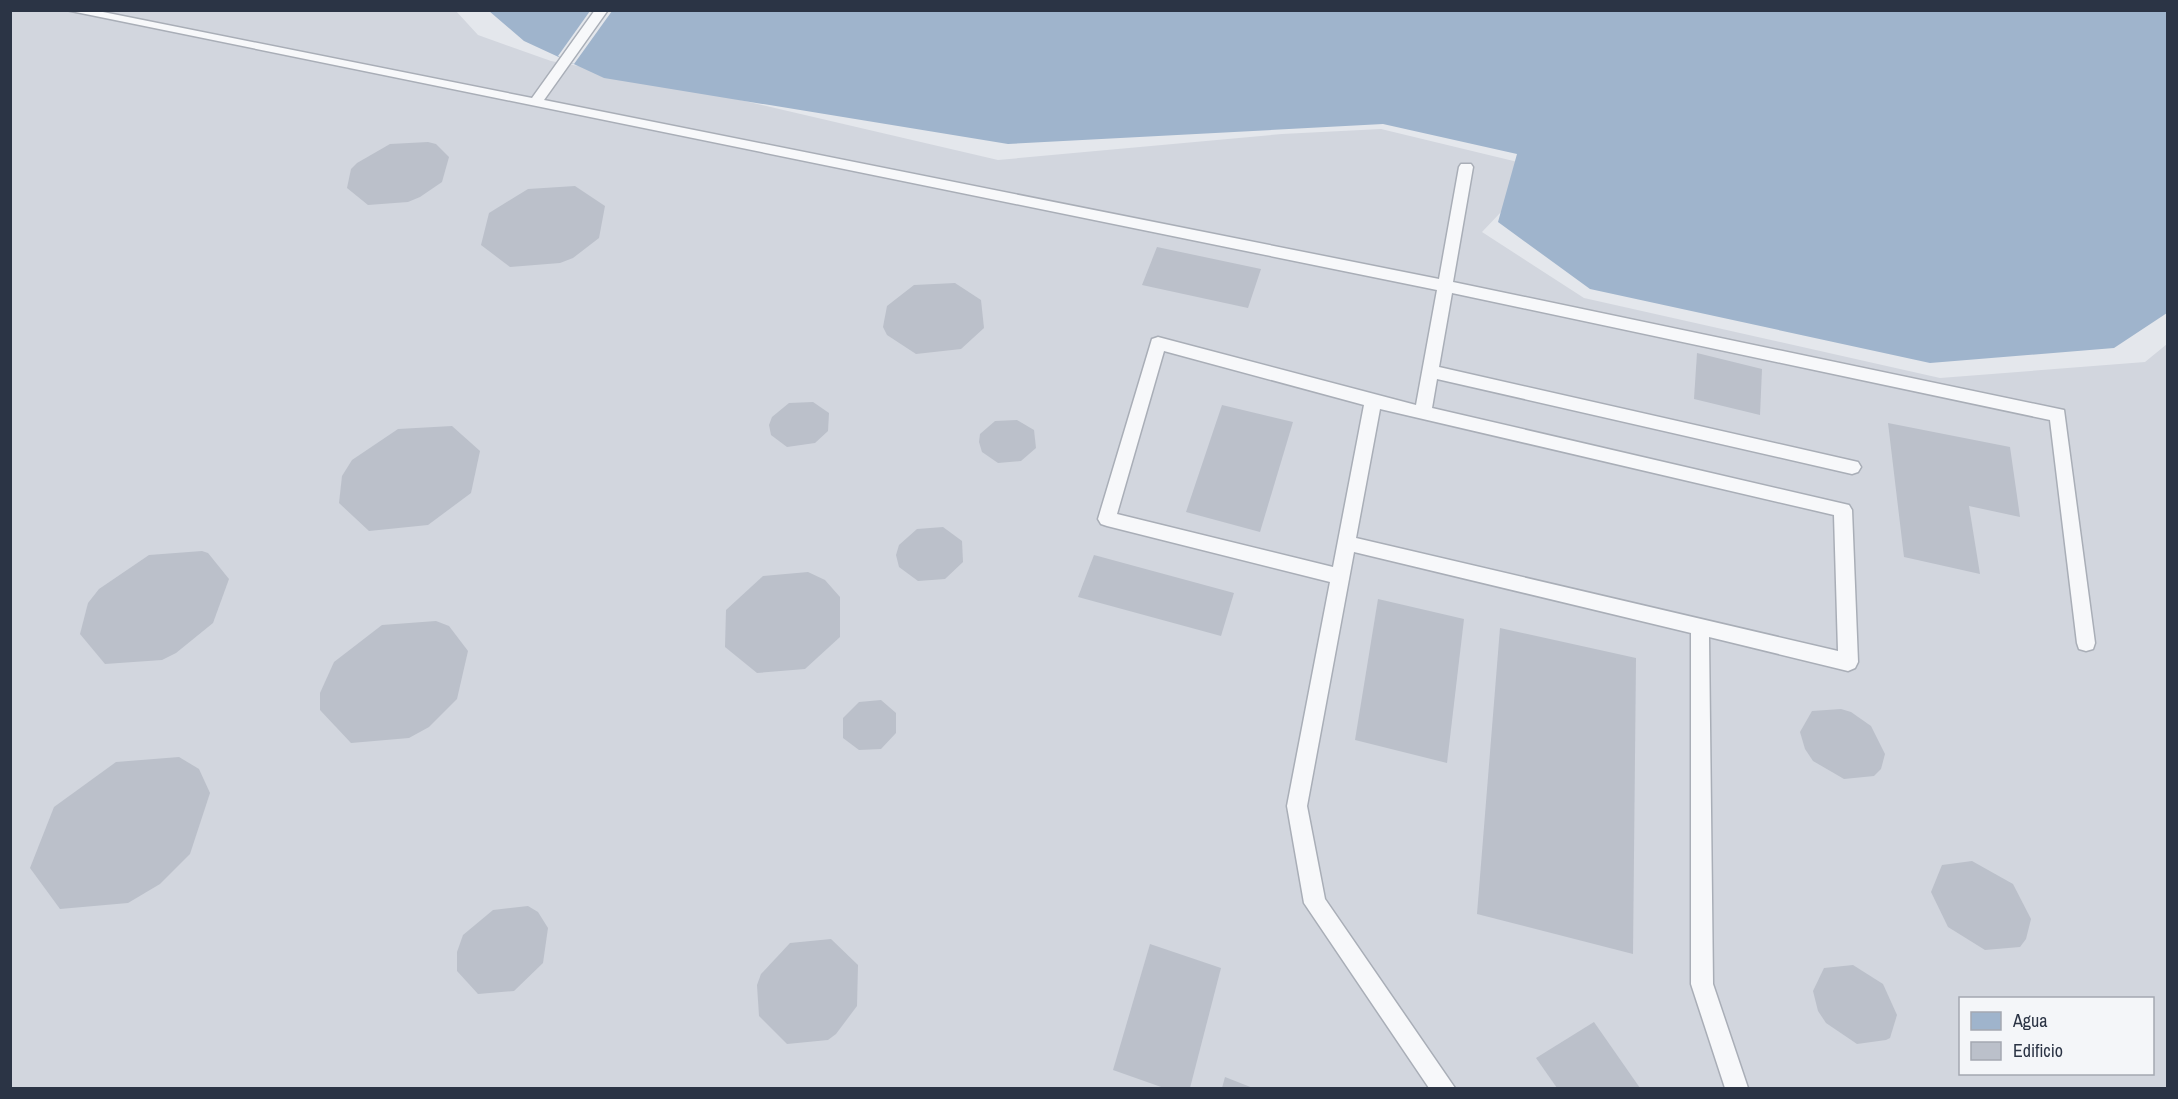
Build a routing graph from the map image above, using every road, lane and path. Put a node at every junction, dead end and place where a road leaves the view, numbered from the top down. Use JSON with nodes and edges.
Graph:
{"nodes":[{"id":1,"x":72,"y":10,"type":"edge"},
{"id":2,"x":602,"y":10,"type":"edge"},
{"id":3,"x":535,"y":103,"type":"junction"},
{"id":4,"x":1466,"y":167,"type":"dead end"},
{"id":5,"x":1445,"y":286,"type":"junction"},
{"id":6,"x":1430,"y":370,"type":"junction"},
{"id":7,"x":1373,"y":400,"type":"junction"},
{"id":8,"x":1423,"y":412,"type":"junction"},
{"id":9,"x":1852,"y":466,"type":"dead end"},
{"id":10,"x":1346,"y":543,"type":"junction"},
{"id":11,"x":1340,"y":577,"type":"junction"},
{"id":12,"x":1700,"y":627,"type":"junction"},
{"id":13,"x":2086,"y":643,"type":"dead end"},
{"id":14,"x":1443,"y":1089,"type":"edge"},
{"id":15,"x":1736,"y":1089,"type":"edge"}],
"edges":[{"from":1,"to":3,"type":"lane"},
{"from":2,"to":3,"type":"lane"},
{"from":3,"to":5,"type":"lane"},
{"from":4,"to":5,"type":"lane"},
{"from":5,"to":6,"type":"lane"},
{"from":5,"to":13,"type":"lane"},
{"from":6,"to":8,"type":"lane"},
{"from":6,"to":9,"type":"lane"},
{"from":7,"to":8,"type":"lane"},
{"from":7,"to":10,"type":"lane"},
{"from":7,"to":11,"type":"lane"},
{"from":8,"to":12,"type":"lane"},
{"from":10,"to":11,"type":"lane"},
{"from":10,"to":12,"type":"lane"},
{"from":11,"to":14,"type":"lane"},
{"from":12,"to":15,"type":"lane"}]}
